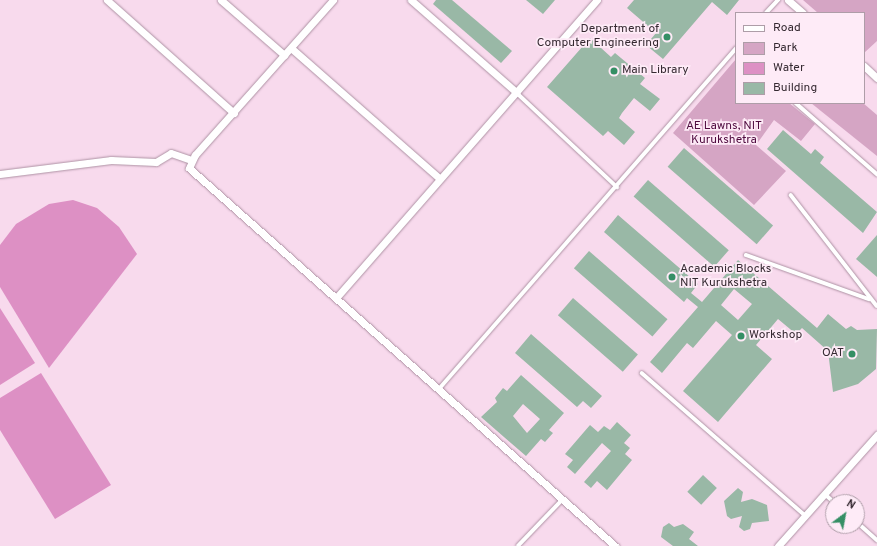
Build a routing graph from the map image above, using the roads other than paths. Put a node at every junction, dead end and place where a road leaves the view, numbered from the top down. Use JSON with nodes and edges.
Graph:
{"nodes":[{"id":1,"x":107,"y":0,"type":"edge"},
{"id":2,"x":221,"y":0,"type":"edge"},
{"id":3,"x":333,"y":0,"type":"edge"},
{"id":4,"x":411,"y":0,"type":"edge"},
{"id":5,"x":586,"y":0,"type":"edge"},
{"id":6,"x":778,"y":0,"type":"edge"},
{"id":7,"x":788,"y":0,"type":"edge"},
{"id":8,"x":594,"y":3,"type":"edge"},
{"id":9,"x":767,"y":12,"type":"edge"},
{"id":10,"x":802,"y":12,"type":"edge"},
{"id":11,"x":291,"y":48,"type":"junction"},
{"id":12,"x":735,"y":50,"type":"edge"},
{"id":13,"x":284,"y":56,"type":"junction"},
{"id":14,"x":865,"y":67,"type":"edge"},
{"id":15,"x":877,"y":78,"type":"edge"},
{"id":16,"x":516,"y":92,"type":"junction"},
{"id":17,"x":797,"y":104,"type":"edge"},
{"id":18,"x":234,"y":113,"type":"junction"},
{"id":19,"x":191,"y":160,"type":"junction"},
{"id":20,"x":0,"y":174,"type":"edge"},
{"id":21,"x":877,"y":174,"type":"edge"},
{"id":22,"x":440,"y":179,"type":"junction"},
{"id":23,"x":616,"y":187,"type":"junction"},
{"id":24,"x":792,"y":195,"type":"dead end"},
{"id":25,"x":746,"y":255,"type":"dead end"},
{"id":26,"x":336,"y":298,"type":"junction"},
{"id":27,"x":870,"y":300,"type":"junction"},
{"id":28,"x":877,"y":306,"type":"edge"},
{"id":29,"x":642,"y":373,"type":"dead end"},
{"id":30,"x":439,"y":389,"type":"junction"},
{"id":31,"x":877,"y":435,"type":"edge"},
{"id":32,"x":824,"y":493,"type":"joint"},
{"id":33,"x":562,"y":500,"type":"junction"},
{"id":34,"x":805,"y":515,"type":"junction"},
{"id":35,"x":865,"y":529,"type":"edge"},
{"id":36,"x":877,"y":540,"type":"edge"},
{"id":37,"x":518,"y":546,"type":"edge"},
{"id":38,"x":616,"y":546,"type":"edge"},
{"id":39,"x":778,"y":546,"type":"edge"}],
"edges":[{"from":1,"to":18,"type":"street"},
{"from":2,"to":13,"type":"street"},
{"from":3,"to":11,"type":"street"},
{"from":4,"to":16,"type":"street"},
{"from":5,"to":8,"type":"street"},
{"from":6,"to":9,"type":"lane"},
{"from":7,"to":10,"type":"street"},
{"from":8,"to":16,"type":"street"},
{"from":11,"to":13,"type":"street"},
{"from":11,"to":22,"type":"street"},
{"from":12,"to":23,"type":"lane"},
{"from":13,"to":18,"type":"street"},
{"from":14,"to":15,"type":"street"},
{"from":16,"to":22,"type":"street"},
{"from":16,"to":23,"type":"lane"},
{"from":17,"to":21,"type":"lane"},
{"from":18,"to":19,"type":"street"},
{"from":19,"to":20,"type":"street"},
{"from":19,"to":26,"type":"street"},
{"from":22,"to":26,"type":"street"},
{"from":23,"to":30,"type":"lane"},
{"from":24,"to":27,"type":"lane"},
{"from":25,"to":27,"type":"lane"},
{"from":26,"to":30,"type":"street"},
{"from":27,"to":28,"type":"lane"},
{"from":29,"to":34,"type":"lane"},
{"from":30,"to":33,"type":"street"},
{"from":31,"to":32,"type":"street"},
{"from":32,"to":34,"type":"street"},
{"from":33,"to":37,"type":"lane"},
{"from":33,"to":38,"type":"street"},
{"from":34,"to":39,"type":"street"},
{"from":35,"to":36,"type":"lane"}]}
